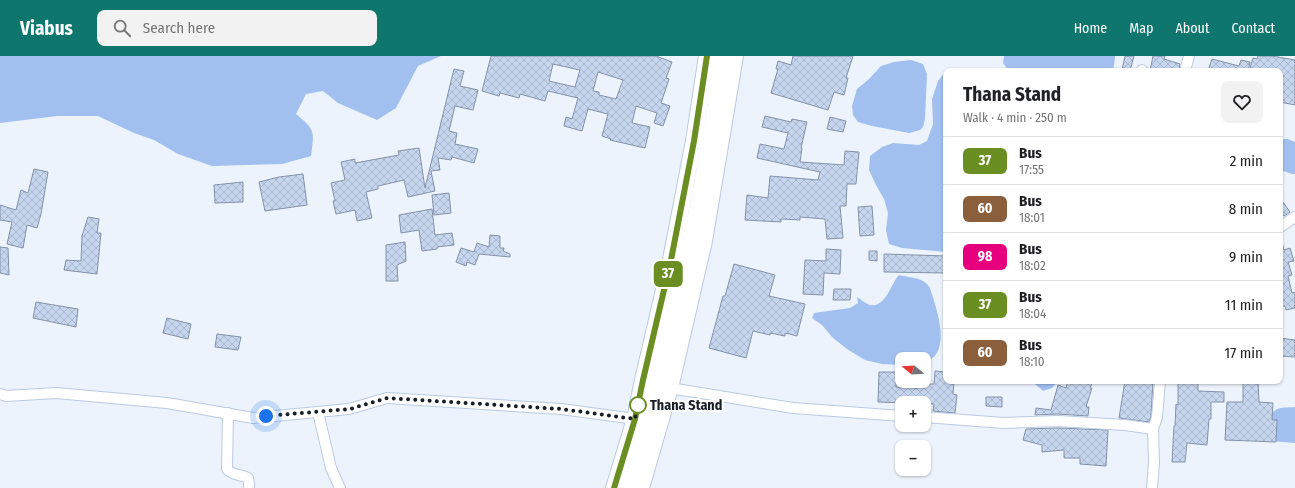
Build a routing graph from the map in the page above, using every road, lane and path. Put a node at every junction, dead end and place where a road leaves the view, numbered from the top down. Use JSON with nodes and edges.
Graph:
{"nodes":[{"id":1,"x":707,"y":56,"type":"edge"},
{"id":2,"x":722,"y":56,"type":"edge"},
{"id":3,"x":736,"y":56,"type":"edge"},
{"id":4,"x":1189,"y":56,"type":"edge"},
{"id":5,"x":1186,"y":68,"type":"edge"},
{"id":6,"x":1295,"y":217,"type":"edge"},
{"id":7,"x":1283,"y":224,"type":"edge"},
{"id":8,"x":1160,"y":384,"type":"edge"},
{"id":9,"x":670,"y":388,"type":"junction"},
{"id":10,"x":0,"y":394,"type":"edge"},
{"id":11,"x":318,"y":412,"type":"junction"},
{"id":12,"x":228,"y":413,"type":"junction"},
{"id":13,"x":895,"y":415,"type":"edge"},
{"id":14,"x":931,"y":418,"type":"edge"},
{"id":15,"x":635,"y":419,"type":"junction"},
{"id":16,"x":1153,"y":429,"type":"junction"},
{"id":17,"x":249,"y":488,"type":"edge"},
{"id":18,"x":340,"y":488,"type":"edge"},
{"id":19,"x":614,"y":488,"type":"edge"},
{"id":20,"x":627,"y":488,"type":"edge"},
{"id":21,"x":641,"y":488,"type":"edge"},
{"id":22,"x":1152,"y":488,"type":"edge"}],
"edges":[{"from":1,"to":15,"type":"highway"},
{"from":2,"to":20,"type":"highway"},
{"from":3,"to":9,"type":"highway"},
{"from":4,"to":5,"type":"street"},
{"from":6,"to":7,"type":"street"},
{"from":8,"to":16,"type":"street"},
{"from":9,"to":13,"type":"street"},
{"from":9,"to":21,"type":"highway"},
{"from":10,"to":12,"type":"street"},
{"from":11,"to":12,"type":"street"},
{"from":11,"to":15,"type":"street"},
{"from":11,"to":18,"type":"street"},
{"from":12,"to":17,"type":"street"},
{"from":14,"to":16,"type":"street"},
{"from":15,"to":19,"type":"highway"},
{"from":16,"to":22,"type":"street"}]}
